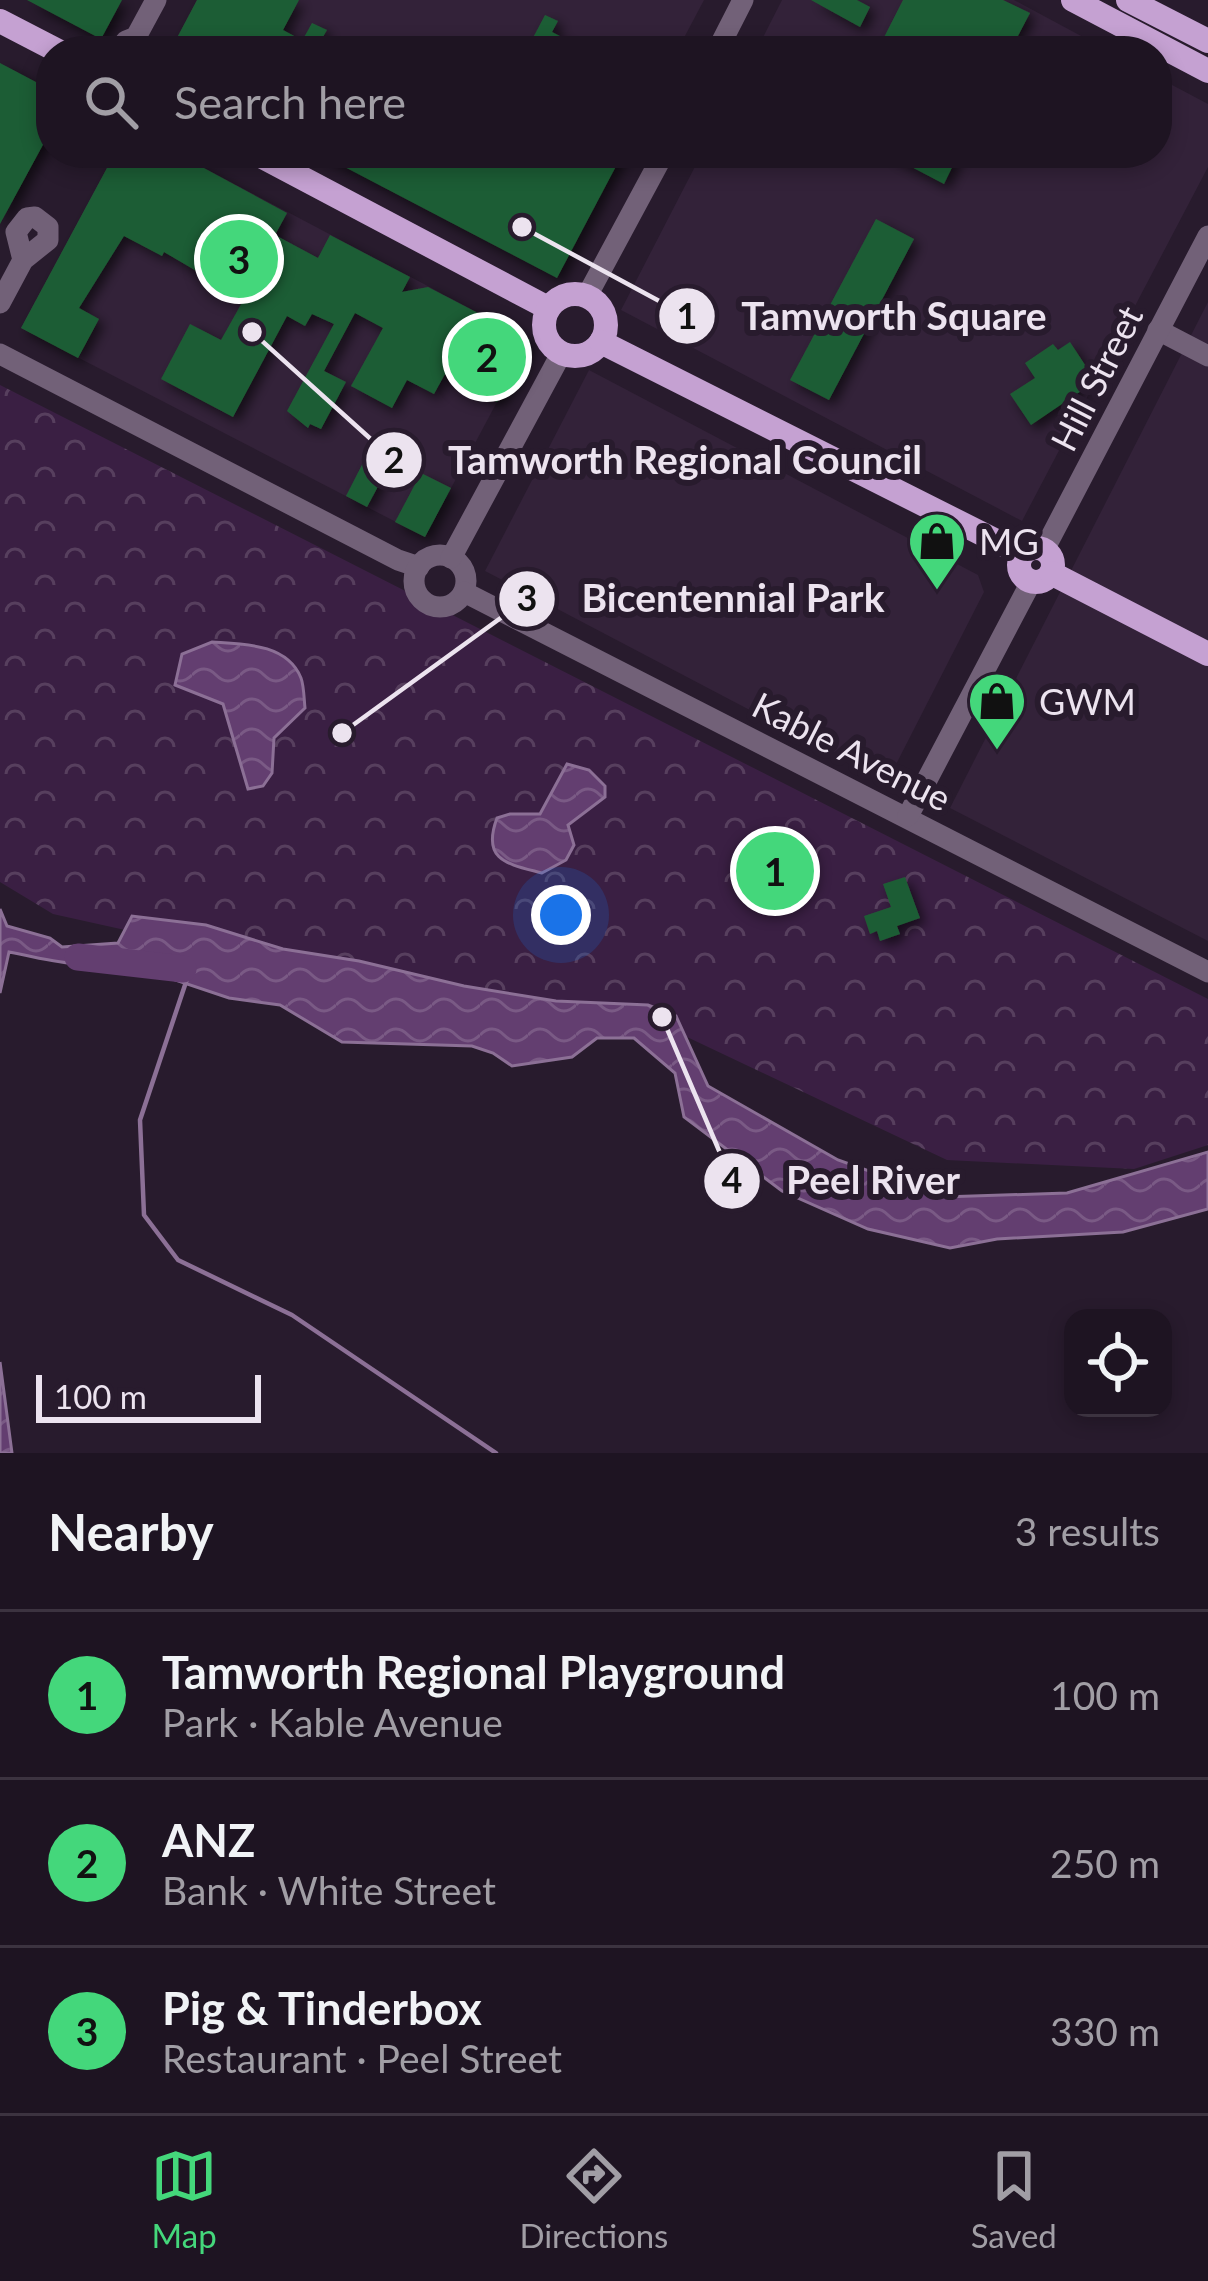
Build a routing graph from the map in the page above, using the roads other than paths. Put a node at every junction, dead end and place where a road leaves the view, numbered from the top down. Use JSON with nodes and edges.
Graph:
{"nodes":[{"id":1,"x":156,"y":0,"type":"edge"},
{"id":2,"x":743,"y":0,"type":"edge"},
{"id":3,"x":1072,"y":0,"type":"edge"},
{"id":4,"x":1128,"y":0,"type":"edge"},
{"id":5,"x":0,"y":21,"type":"edge"},
{"id":6,"x":136,"y":36,"type":"edge"},
{"id":7,"x":725,"y":36,"type":"edge"},
{"id":8,"x":1141,"y":36,"type":"edge"},
{"id":9,"x":36,"y":40,"type":"edge"},
{"id":10,"x":1208,"y":41,"type":"edge"},
{"id":11,"x":1172,"y":52,"type":"edge"},
{"id":12,"x":1208,"y":71,"type":"edge"},
{"id":13,"x":283,"y":168,"type":"edge"},
{"id":14,"x":656,"y":168,"type":"edge"},
{"id":15,"x":1208,"y":236,"type":"edge"},
{"id":16,"x":23,"y":260,"type":"dead end"},
{"id":17,"x":587,"y":296,"type":"junction"},
{"id":18,"x":0,"y":303,"type":"edge"},
{"id":19,"x":548,"y":308,"type":"junction"},
{"id":20,"x":1158,"y":330,"type":"junction"},
{"id":21,"x":602,"y":342,"type":"junction"},
{"id":22,"x":0,"y":354,"type":"edge"},
{"id":23,"x":561,"y":354,"type":"junction"},
{"id":24,"x":1208,"y":356,"type":"edge"},
{"id":25,"x":451,"y":558,"type":"junction"},
{"id":26,"x":1037,"y":565,"type":"junction"},
{"id":27,"x":419,"y":567,"type":"junction"},
{"id":28,"x":464,"y":592,"type":"junction"},
{"id":29,"x":1208,"y":654,"type":"edge"},
{"id":30,"x":908,"y":816,"type":"junction"},
{"id":31,"x":1208,"y":972,"type":"edge"}],
"edges":[{"from":1,"to":6,"type":"street"},
{"from":2,"to":7,"type":"street"},
{"from":3,"to":8,"type":"main road"},
{"from":4,"to":10,"type":"main road"},
{"from":5,"to":9,"type":"main road"},
{"from":11,"to":12,"type":"main road"},
{"from":13,"to":19,"type":"main road"},
{"from":14,"to":17,"type":"street"},
{"from":15,"to":20,"type":"street","name":"Hill Street"},
{"from":16,"to":18,"type":"street"},
{"from":17,"to":19,"type":"main road"},
{"from":17,"to":21,"type":"main road"},
{"from":19,"to":23,"type":"main road"},
{"from":20,"to":24,"type":"street"},
{"from":20,"to":26,"type":"street","name":"Hill Street"},
{"from":21,"to":23,"type":"main road"},
{"from":21,"to":26,"type":"main road"},
{"from":22,"to":27,"type":"street"},
{"from":23,"to":25,"type":"street"},
{"from":25,"to":27,"type":"street"},
{"from":25,"to":28,"type":"street"},
{"from":26,"to":29,"type":"main road"},
{"from":26,"to":30,"type":"street","name":"Hill Street"},
{"from":27,"to":28,"type":"street"},
{"from":28,"to":30,"type":"street","name":"Kable Avenue"},
{"from":30,"to":31,"type":"street","name":"Kable Avenue"}]}
